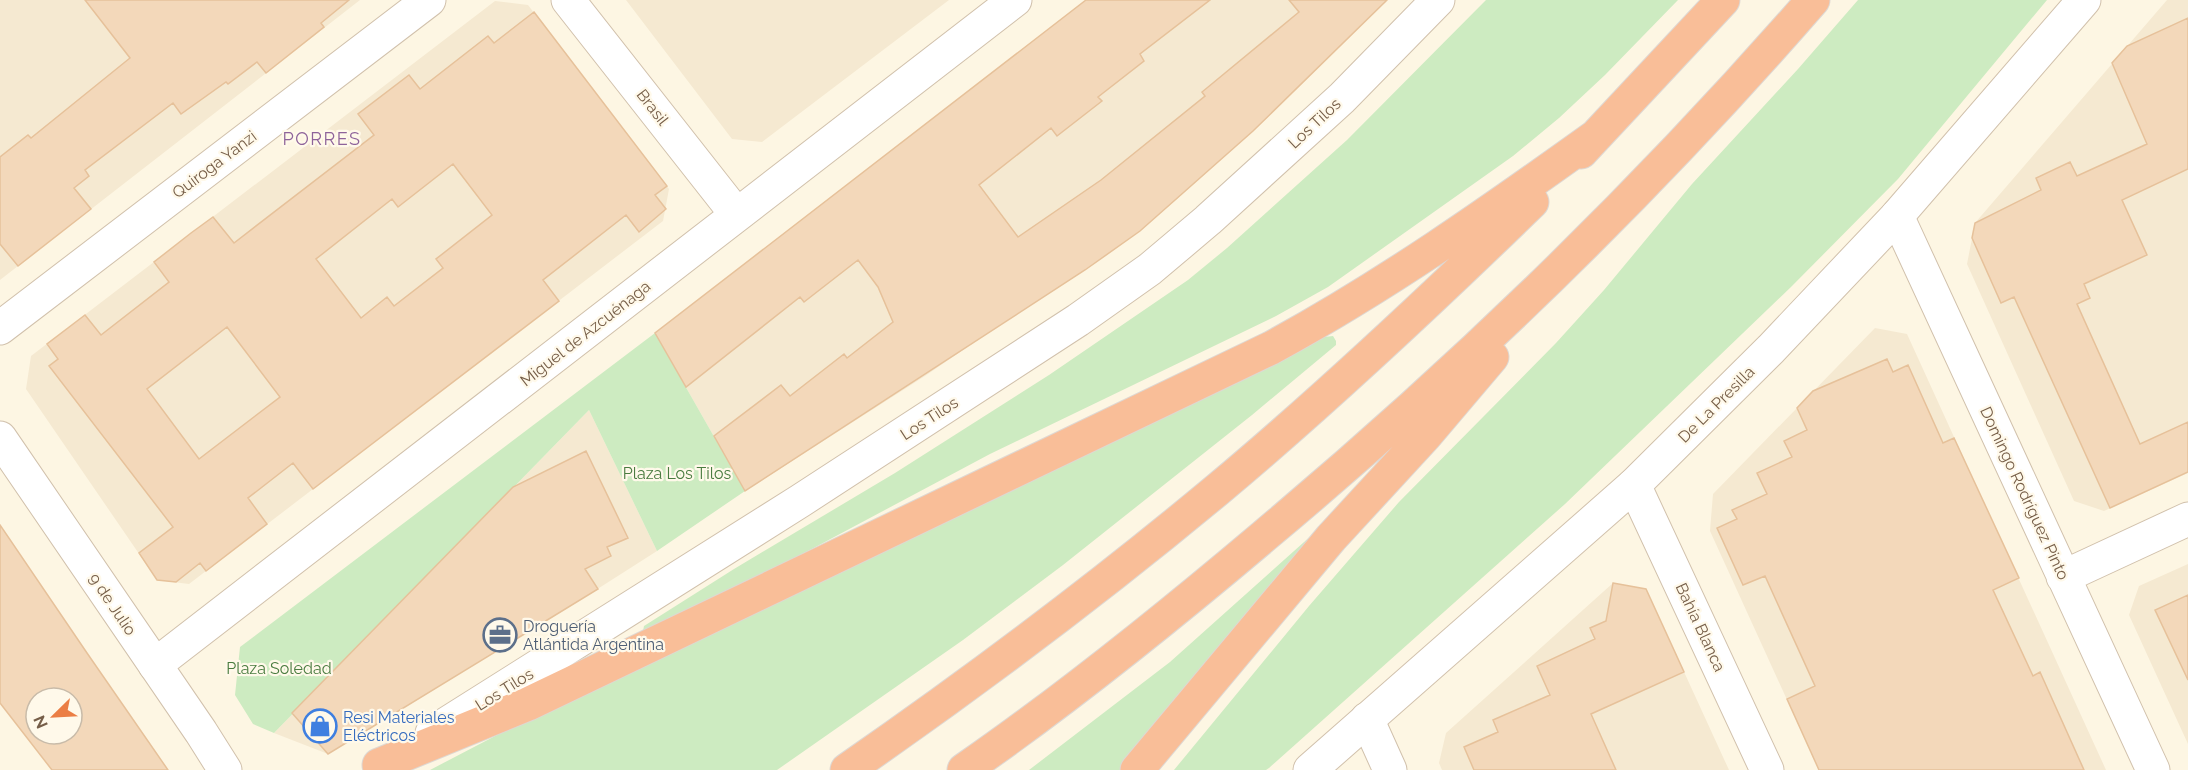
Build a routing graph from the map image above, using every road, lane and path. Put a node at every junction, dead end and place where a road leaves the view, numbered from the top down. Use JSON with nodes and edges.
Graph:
{"nodes":[{"id":1,"x":429,"y":0,"type":"edge"},
{"id":2,"x":568,"y":0,"type":"edge"},
{"id":3,"x":1015,"y":0,"type":"edge"},
{"id":4,"x":1438,"y":0,"type":"edge"},
{"id":5,"x":1723,"y":0,"type":"edge"},
{"id":6,"x":1813,"y":0,"type":"edge"},
{"id":7,"x":2084,"y":0,"type":"edge"},
{"id":8,"x":1596,"y":136,"type":"junction"},
{"id":9,"x":737,"y":215,"type":"junction"},
{"id":10,"x":1897,"y":216,"type":"junction"},
{"id":11,"x":1596,"y":233,"type":"junction"},
{"id":12,"x":0,"y":328,"type":"edge"},
{"id":13,"x":0,"y":438,"type":"edge"},
{"id":14,"x":1634,"y":485,"type":"junction"},
{"id":15,"x":2188,"y":519,"type":"edge"},
{"id":16,"x":2063,"y":577,"type":"junction"},
{"id":17,"x":155,"y":665,"type":"junction"},
{"id":18,"x":1367,"y":719,"type":"junction"},
{"id":19,"x":374,"y":768,"type":"edge"},
{"id":20,"x":225,"y":770,"type":"edge"},
{"id":21,"x":847,"y":770,"type":"edge"},
{"id":22,"x":964,"y":770,"type":"edge"},
{"id":23,"x":1137,"y":770,"type":"edge"},
{"id":24,"x":1310,"y":770,"type":"edge"},
{"id":25,"x":1390,"y":770,"type":"edge"},
{"id":26,"x":1767,"y":770,"type":"edge"},
{"id":27,"x":2153,"y":770,"type":"edge"}],
"edges":[{"from":1,"to":12,"type":"street","name":"Quiroga Yanzi"},
{"from":2,"to":9,"type":"street","name":"Brasil"},
{"from":3,"to":9,"type":"street","name":"Miguel de Azcuénaga"},
{"from":4,"to":19,"type":"street","name":"Los Tilos"},
{"from":5,"to":8,"type":"highway"},
{"from":6,"to":11,"type":"highway"},
{"from":7,"to":10,"type":"street","name":"De La Presilla"},
{"from":8,"to":19,"type":"highway"},
{"from":8,"to":21,"type":"highway"},
{"from":9,"to":17,"type":"street","name":"Miguel de Azcuénaga"},
{"from":10,"to":14,"type":"street","name":"De La Presilla"},
{"from":10,"to":16,"type":"street","name":"Domingo Rodríguez Pinto"},
{"from":11,"to":22,"type":"highway"},
{"from":11,"to":23,"type":"highway"},
{"from":13,"to":17,"type":"street","name":"9 de Julio"},
{"from":14,"to":18,"type":"street","name":"De La Presilla"},
{"from":14,"to":26,"type":"street","name":"Bahía Blanca"},
{"from":15,"to":16,"type":"street"},
{"from":16,"to":27,"type":"street","name":"Domingo Rodríguez Pinto"},
{"from":17,"to":20,"type":"street","name":"9 de Julio"},
{"from":18,"to":24,"type":"street","name":"De La Presilla"},
{"from":18,"to":25,"type":"street"}]}
